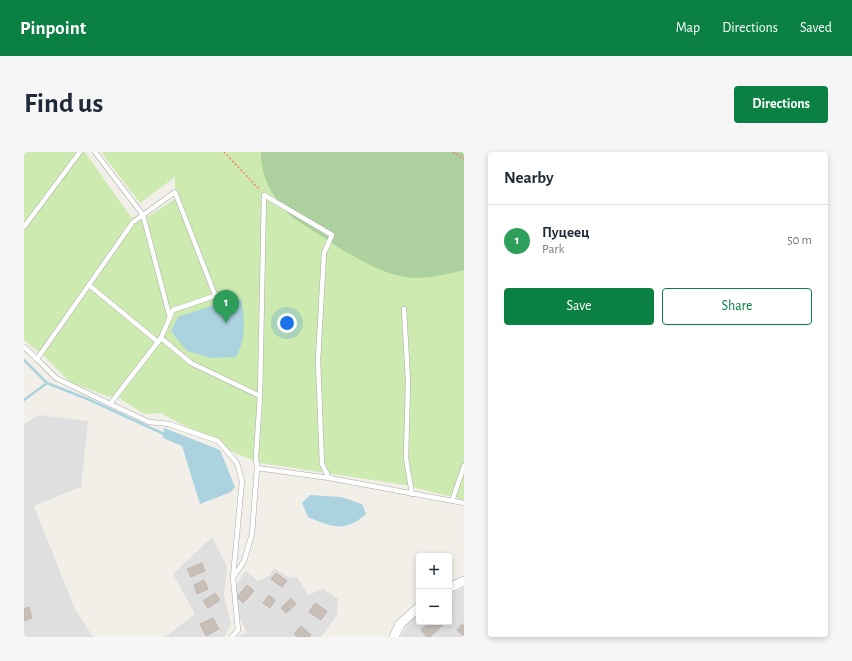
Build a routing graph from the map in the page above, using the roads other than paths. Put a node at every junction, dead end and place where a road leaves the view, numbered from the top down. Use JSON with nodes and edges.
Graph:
{"nodes":[{"id":1,"x":80,"y":152,"type":"edge"},
{"id":2,"x":95,"y":152,"type":"edge"},
{"id":3,"x":143,"y":215,"type":"junction"},
{"id":4,"x":24,"y":226,"type":"edge"},
{"id":5,"x":88,"y":285,"type":"junction"},
{"id":6,"x":226,"y":292,"type":"dead end"},
{"id":7,"x":215,"y":295,"type":"junction"},
{"id":8,"x":404,"y":308,"type":"dead end"},
{"id":9,"x":170,"y":318,"type":"junction"},
{"id":10,"x":160,"y":340,"type":"junction"},
{"id":11,"x":24,"y":347,"type":"edge"},
{"id":12,"x":37,"y":359,"type":"junction"},
{"id":13,"x":260,"y":396,"type":"junction"},
{"id":14,"x":110,"y":404,"type":"junction"},
{"id":15,"x":464,"y":466,"type":"edge"},
{"id":16,"x":257,"y":468,"type":"junction"},
{"id":17,"x":329,"y":478,"type":"junction"},
{"id":18,"x":412,"y":494,"type":"junction"},
{"id":19,"x":452,"y":501,"type":"junction"},
{"id":20,"x":464,"y":503,"type":"edge"},
{"id":21,"x":233,"y":578,"type":"junction"},
{"id":22,"x":464,"y":581,"type":"edge"},
{"id":23,"x":452,"y":587,"type":"edge"},
{"id":24,"x":416,"y":610,"type":"edge"},
{"id":25,"x":232,"y":637,"type":"edge"},
{"id":26,"x":394,"y":637,"type":"edge"}],
"edges":[{"from":1,"to":4,"type":"lane"},
{"from":2,"to":3,"type":"lane"},
{"from":3,"to":5,"type":"lane"},
{"from":3,"to":7,"type":"lane"},
{"from":3,"to":9,"type":"lane"},
{"from":5,"to":10,"type":"lane"},
{"from":5,"to":12,"type":"lane"},
{"from":6,"to":7,"type":"lane"},
{"from":7,"to":9,"type":"lane"},
{"from":8,"to":18,"type":"lane"},
{"from":9,"to":10,"type":"lane"},
{"from":10,"to":13,"type":"lane"},
{"from":10,"to":14,"type":"lane"},
{"from":11,"to":12,"type":"lane"},
{"from":12,"to":14,"type":"lane"},
{"from":13,"to":16,"type":"lane"},
{"from":13,"to":17,"type":"lane"},
{"from":14,"to":21,"type":"lane"},
{"from":15,"to":19,"type":"lane"},
{"from":16,"to":17,"type":"lane"},
{"from":16,"to":21,"type":"lane"},
{"from":17,"to":18,"type":"lane"},
{"from":18,"to":19,"type":"lane"},
{"from":19,"to":20,"type":"lane"},
{"from":21,"to":25,"type":"lane"},
{"from":22,"to":23,"type":"street"},
{"from":24,"to":26,"type":"street"}]}
